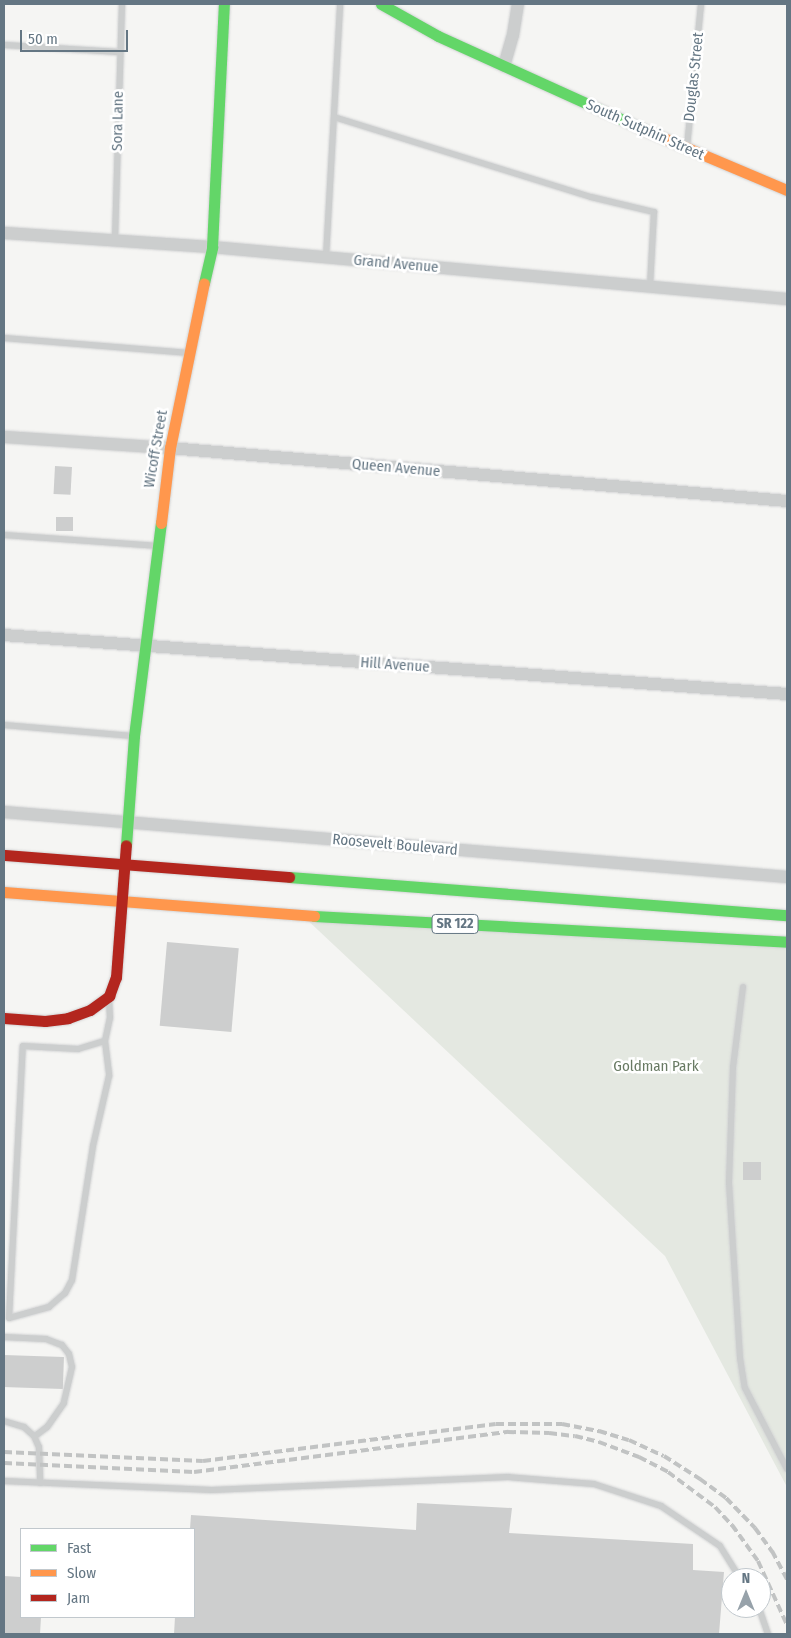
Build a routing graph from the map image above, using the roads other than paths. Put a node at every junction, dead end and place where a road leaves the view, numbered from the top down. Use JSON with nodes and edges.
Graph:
{"nodes":[{"id":1,"x":122,"y":4,"type":"edge"},
{"id":2,"x":224,"y":4,"type":"edge"},
{"id":3,"x":340,"y":4,"type":"edge"},
{"id":4,"x":381,"y":4,"type":"edge"},
{"id":5,"x":518,"y":4,"type":"edge"},
{"id":6,"x":701,"y":4,"type":"edge"},
{"id":7,"x":4,"y":45,"type":"edge"},
{"id":8,"x":120,"y":52,"type":"junction"},
{"id":9,"x":504,"y":66,"type":"junction"},
{"id":10,"x":334,"y":117,"type":"junction"},
{"id":11,"x":687,"y":149,"type":"junction"},
{"id":12,"x":787,"y":190,"type":"edge"},
{"id":13,"x":4,"y":233,"type":"edge"},
{"id":14,"x":115,"y":239,"type":"junction"},
{"id":15,"x":212,"y":247,"type":"junction"},
{"id":16,"x":326,"y":257,"type":"junction"},
{"id":17,"x":650,"y":286,"type":"junction"},
{"id":18,"x":787,"y":299,"type":"edge"},
{"id":19,"x":4,"y":338,"type":"edge"},
{"id":20,"x":191,"y":353,"type":"junction"},
{"id":21,"x":4,"y":437,"type":"edge"},
{"id":22,"x":170,"y":448,"type":"junction"},
{"id":23,"x":787,"y":501,"type":"edge"},
{"id":24,"x":4,"y":535,"type":"edge"},
{"id":25,"x":157,"y":546,"type":"junction"},
{"id":26,"x":4,"y":635,"type":"edge"},
{"id":27,"x":146,"y":646,"type":"junction"},
{"id":28,"x":787,"y":694,"type":"edge"},
{"id":29,"x":4,"y":725,"type":"edge"},
{"id":30,"x":134,"y":736,"type":"junction"},
{"id":31,"x":4,"y":812,"type":"edge"},
{"id":32,"x":127,"y":823,"type":"junction"},
{"id":33,"x":4,"y":854,"type":"edge"},
{"id":34,"x":125,"y":864,"type":"junction"},
{"id":35,"x":787,"y":877,"type":"edge"},
{"id":36,"x":4,"y":892,"type":"edge"},
{"id":37,"x":123,"y":900,"type":"junction"},
{"id":38,"x":787,"y":915,"type":"edge"},
{"id":39,"x":787,"y":942,"type":"edge"},
{"id":40,"x":743,"y":987,"type":"dead end"},
{"id":41,"x":109,"y":996,"type":"junction"},
{"id":42,"x":4,"y":1018,"type":"edge"},
{"id":43,"x":105,"y":1042,"type":"junction"},
{"id":44,"x":4,"y":1337,"type":"edge"},
{"id":45,"x":4,"y":1421,"type":"edge"},
{"id":46,"x":34,"y":1436,"type":"junction"},
{"id":47,"x":787,"y":1469,"type":"edge"},
{"id":48,"x":4,"y":1481,"type":"edge"},
{"id":49,"x":40,"y":1483,"type":"junction"},
{"id":50,"x":734,"y":1568,"type":"edge"},
{"id":51,"x":762,"y":1618,"type":"edge"},
{"id":52,"x":768,"y":1634,"type":"edge"}],
"edges":[{"from":1,"to":8,"type":"lane","name":"Sora Lane"},
{"from":2,"to":15,"type":"street","name":"Wicoff Street"},
{"from":3,"to":10,"type":"lane"},
{"from":4,"to":9,"type":"street","name":"South Sutphin Street"},
{"from":5,"to":9,"type":"street"},
{"from":6,"to":11,"type":"lane","name":"Douglas Street"},
{"from":7,"to":8,"type":"lane"},
{"from":8,"to":14,"type":"lane","name":"Sora Lane"},
{"from":9,"to":11,"type":"street","name":"South Sutphin Street"},
{"from":10,"to":16,"type":"lane"},
{"from":10,"to":17,"type":"lane"},
{"from":11,"to":12,"type":"street","name":"South Sutphin Street"},
{"from":13,"to":14,"type":"street","name":"Grand Avenue"},
{"from":14,"to":15,"type":"street","name":"Grand Avenue"},
{"from":15,"to":16,"type":"street","name":"Grand Avenue"},
{"from":15,"to":20,"type":"street","name":"Wicoff Street"},
{"from":16,"to":17,"type":"street","name":"Grand Avenue"},
{"from":17,"to":18,"type":"street","name":"Grand Avenue"},
{"from":19,"to":20,"type":"lane"},
{"from":20,"to":22,"type":"street","name":"Wicoff Street"},
{"from":21,"to":22,"type":"street","name":"Queen Avenue"},
{"from":22,"to":23,"type":"street","name":"Queen Avenue"},
{"from":22,"to":25,"type":"street","name":"Wicoff Street"},
{"from":24,"to":25,"type":"lane"},
{"from":25,"to":27,"type":"street","name":"Wicoff Street"},
{"from":26,"to":27,"type":"street","name":"Hill Avenue"},
{"from":27,"to":28,"type":"street","name":"Hill Avenue"},
{"from":27,"to":30,"type":"street","name":"Wicoff Street"},
{"from":29,"to":30,"type":"lane"},
{"from":30,"to":32,"type":"street","name":"Wicoff Street"},
{"from":31,"to":32,"type":"street","name":"Roosevelt Boulevard"},
{"from":32,"to":34,"type":"street","name":"Wicoff Street"},
{"from":32,"to":35,"type":"street","name":"Roosevelt Boulevard"},
{"from":33,"to":34,"type":"street","number":"SR 122"},
{"from":34,"to":37,"type":"street","name":"Wicoff Street"},
{"from":34,"to":38,"type":"street","number":"SR 122"},
{"from":36,"to":37,"type":"street","number":"SR 122"},
{"from":37,"to":39,"type":"street","number":"SR 122"},
{"from":37,"to":41,"type":"street","name":"Wicoff Street"},
{"from":40,"to":47,"type":"lane"},
{"from":41,"to":42,"type":"street"},
{"from":41,"to":43,"type":"lane"},
{"from":43,"to":43,"type":"lane"},
{"from":44,"to":46,"type":"lane"},
{"from":45,"to":46,"type":"lane"},
{"from":46,"to":49,"type":"lane"},
{"from":48,"to":49,"type":"lane"},
{"from":49,"to":50,"type":"lane"},
{"from":51,"to":52,"type":"lane"}]}
